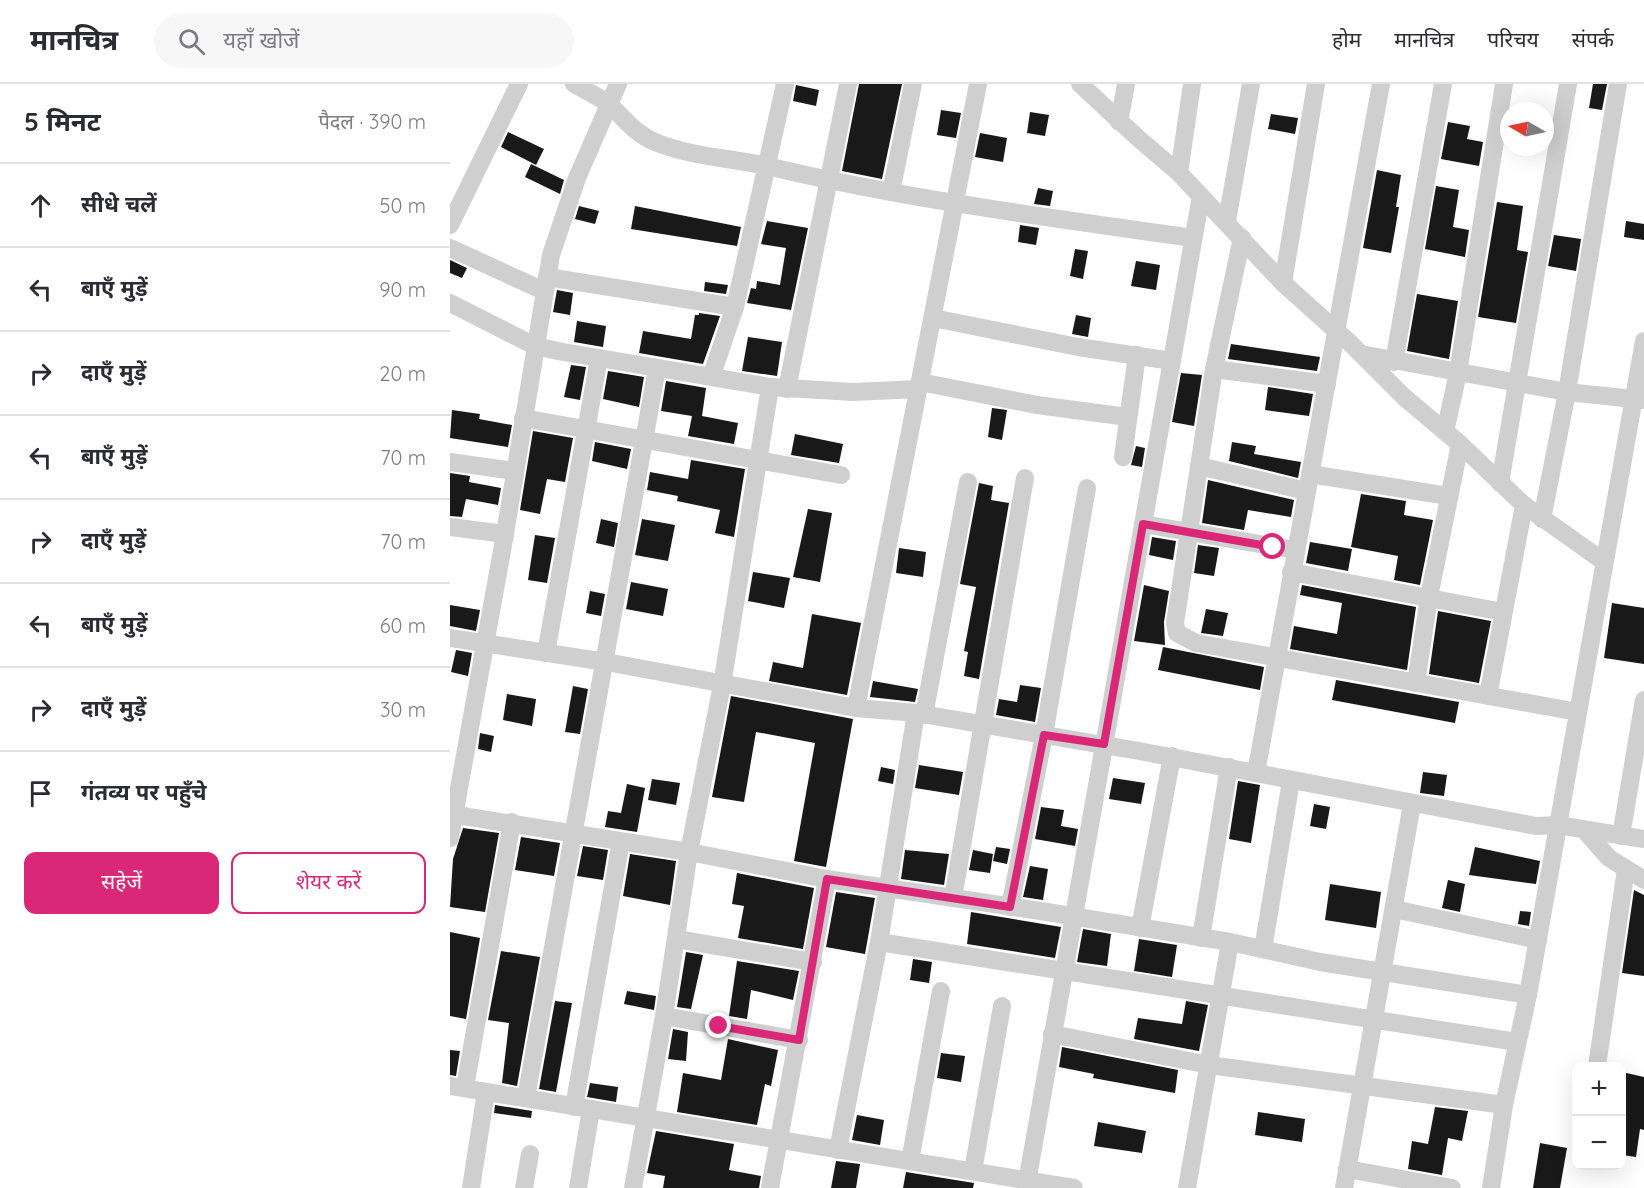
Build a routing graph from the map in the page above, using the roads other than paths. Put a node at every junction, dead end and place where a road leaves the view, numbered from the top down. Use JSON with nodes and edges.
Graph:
{"nodes":[{"id":1,"x":519,"y":84,"type":"edge"},
{"id":2,"x":574,"y":84,"type":"edge"},
{"id":3,"x":618,"y":84,"type":"edge"},
{"id":4,"x":785,"y":84,"type":"edge"},
{"id":5,"x":848,"y":84,"type":"edge"},
{"id":6,"x":913,"y":84,"type":"edge"},
{"id":7,"x":978,"y":84,"type":"edge"},
{"id":8,"x":1080,"y":84,"type":"edge"},
{"id":9,"x":1126,"y":84,"type":"edge"},
{"id":10,"x":1191,"y":84,"type":"edge"},
{"id":11,"x":1251,"y":84,"type":"edge"},
{"id":12,"x":1316,"y":84,"type":"edge"},
{"id":13,"x":1381,"y":84,"type":"edge"},
{"id":14,"x":1443,"y":84,"type":"edge"},
{"id":15,"x":1504,"y":84,"type":"edge"},
{"id":16,"x":1568,"y":84,"type":"edge"},
{"id":17,"x":1618,"y":84,"type":"edge"},
{"id":18,"x":609,"y":104,"type":"junction"},
{"id":19,"x":1119,"y":122,"type":"junction"},
{"id":20,"x":768,"y":167,"type":"junction"},
{"id":21,"x":1179,"y":173,"type":"junction"},
{"id":22,"x":827,"y":181,"type":"junction"},
{"id":23,"x":891,"y":192,"type":"junction"},
{"id":24,"x":1201,"y":196,"type":"junction"},
{"id":25,"x":954,"y":203,"type":"junction"},
{"id":26,"x":1227,"y":221,"type":"junction"},
{"id":27,"x":450,"y":225,"type":"edge"},
{"id":28,"x":1193,"y":238,"type":"junction"},
{"id":29,"x":1242,"y":238,"type":"junction"},
{"id":30,"x":450,"y":248,"type":"edge"},
{"id":31,"x":1283,"y":283,"type":"junction"},
{"id":32,"x":545,"y":284,"type":"junction"},
{"id":33,"x":450,"y":303,"type":"edge"},
{"id":34,"x":735,"y":307,"type":"junction"},
{"id":35,"x":933,"y":318,"type":"junction"},
{"id":36,"x":1337,"y":331,"type":"junction"},
{"id":37,"x":1644,"y":341,"type":"edge"},
{"id":38,"x":535,"y":346,"type":"junction"},
{"id":39,"x":1361,"y":354,"type":"junction"},
{"id":40,"x":1137,"y":355,"type":"junction"},
{"id":41,"x":598,"y":358,"type":"junction"},
{"id":42,"x":1172,"y":361,"type":"junction"},
{"id":43,"x":1394,"y":362,"type":"junction"},
{"id":44,"x":657,"y":368,"type":"junction"},
{"id":45,"x":1214,"y":369,"type":"junction"},
{"id":46,"x":1458,"y":373,"type":"junction"},
{"id":47,"x":711,"y":377,"type":"junction"},
{"id":48,"x":1519,"y":383,"type":"junction"},
{"id":49,"x":1327,"y":384,"type":"junction"},
{"id":50,"x":920,"y":386,"type":"junction"},
{"id":51,"x":779,"y":388,"type":"junction"},
{"id":52,"x":1567,"y":392,"type":"junction"},
{"id":53,"x":1638,"y":399,"type":"edge"},
{"id":54,"x":1128,"y":417,"type":"junction"},
{"id":55,"x":523,"y":418,"type":"junction"},
{"id":56,"x":586,"y":429,"type":"junction"},
{"id":57,"x":1445,"y":432,"type":"junction"},
{"id":58,"x":645,"y":439,"type":"junction"},
{"id":59,"x":1460,"y":444,"type":"junction"},
{"id":60,"x":1123,"y":457,"type":"dead end"},
{"id":61,"x":759,"y":460,"type":"junction"},
{"id":62,"x":450,"y":462,"type":"edge"},
{"id":63,"x":1199,"y":466,"type":"junction"},
{"id":64,"x":515,"y":471,"type":"junction"},
{"id":65,"x":841,"y":475,"type":"dead end"},
{"id":66,"x":1025,"y":478,"type":"dead end"},
{"id":67,"x":1308,"y":482,"type":"junction"},
{"id":68,"x":968,"y":483,"type":"dead end"},
{"id":69,"x":1500,"y":483,"type":"junction"},
{"id":70,"x":1088,"y":488,"type":"dead end"},
{"id":71,"x":1448,"y":496,"type":"junction"},
{"id":72,"x":1524,"y":505,"type":"junction"},
{"id":73,"x":1542,"y":519,"type":"junction"},
{"id":74,"x":1143,"y":524,"type":"junction"},
{"id":75,"x":450,"y":527,"type":"edge"},
{"id":76,"x":505,"y":534,"type":"junction"},
{"id":77,"x":1189,"y":534,"type":"junction"},
{"id":78,"x":1295,"y":550,"type":"junction"},
{"id":79,"x":1603,"y":561,"type":"junction"},
{"id":80,"x":1291,"y":572,"type":"junction"},
{"id":81,"x":1429,"y":597,"type":"junction"},
{"id":82,"x":1503,"y":612,"type":"junction"},
{"id":83,"x":450,"y":638,"type":"edge"},
{"id":84,"x":484,"y":643,"type":"junction"},
{"id":85,"x":546,"y":653,"type":"junction"},
{"id":86,"x":1276,"y":659,"type":"junction"},
{"id":87,"x":606,"y":662,"type":"junction"},
{"id":88,"x":1416,"y":683,"type":"junction"},
{"id":89,"x":722,"y":685,"type":"junction"},
{"id":90,"x":1488,"y":696,"type":"junction"},
{"id":91,"x":1644,"y":700,"type":"edge"},
{"id":92,"x":856,"y":708,"type":"junction"},
{"id":93,"x":1578,"y":712,"type":"junction"},
{"id":94,"x":920,"y":714,"type":"junction"},
{"id":95,"x":982,"y":725,"type":"junction"},
{"id":96,"x":1044,"y":735,"type":"junction"},
{"id":97,"x":1104,"y":744,"type":"junction"},
{"id":98,"x":1172,"y":756,"type":"junction"},
{"id":99,"x":1229,"y":767,"type":"junction"},
{"id":100,"x":1256,"y":773,"type":"junction"},
{"id":101,"x":1291,"y":781,"type":"junction"},
{"id":102,"x":1412,"y":804,"type":"junction"},
{"id":103,"x":452,"y":815,"type":"edge"},
{"id":104,"x":512,"y":822,"type":"junction"},
{"id":105,"x":1558,"y":825,"type":"junction"},
{"id":106,"x":1586,"y":832,"type":"junction"},
{"id":107,"x":574,"y":833,"type":"junction"},
{"id":108,"x":1620,"y":836,"type":"junction"},
{"id":109,"x":450,"y":838,"type":"edge"},
{"id":110,"x":1644,"y":839,"type":"edge"},
{"id":111,"x":621,"y":841,"type":"junction"},
{"id":112,"x":689,"y":852,"type":"junction"},
{"id":113,"x":1626,"y":869,"type":"junction"},
{"id":114,"x":827,"y":879,"type":"junction"},
{"id":115,"x":1644,"y":880,"type":"edge"},
{"id":116,"x":887,"y":889,"type":"junction"},
{"id":117,"x":953,"y":898,"type":"junction"},
{"id":118,"x":1010,"y":907,"type":"junction"},
{"id":119,"x":1394,"y":909,"type":"junction"},
{"id":120,"x":1075,"y":917,"type":"junction"},
{"id":121,"x":1140,"y":928,"type":"junction"},
{"id":122,"x":1201,"y":938,"type":"junction"},
{"id":123,"x":676,"y":939,"type":"junction"},
{"id":124,"x":1538,"y":940,"type":"junction"},
{"id":125,"x":879,"y":942,"type":"junction"},
{"id":126,"x":1230,"y":942,"type":"junction"},
{"id":127,"x":1263,"y":949,"type":"junction"},
{"id":128,"x":813,"y":962,"type":"junction"},
{"id":129,"x":1383,"y":970,"type":"junction"},
{"id":130,"x":1065,"y":973,"type":"junction"},
{"id":131,"x":941,"y":991,"type":"dead end"},
{"id":132,"x":1528,"y":995,"type":"junction"},
{"id":133,"x":1222,"y":997,"type":"junction"},
{"id":134,"x":1002,"y":1006,"type":"dead end"},
{"id":135,"x":664,"y":1016,"type":"junction"},
{"id":136,"x":1375,"y":1018,"type":"junction"},
{"id":137,"x":1052,"y":1034,"type":"junction"},
{"id":138,"x":799,"y":1040,"type":"junction"},
{"id":139,"x":1518,"y":1042,"type":"junction"},
{"id":140,"x":1598,"y":1062,"type":"edge"},
{"id":141,"x":1209,"y":1065,"type":"junction"},
{"id":142,"x":1362,"y":1085,"type":"junction"},
{"id":143,"x":457,"y":1086,"type":"edge"},
{"id":144,"x":486,"y":1092,"type":"junction"},
{"id":145,"x":526,"y":1098,"type":"junction"},
{"id":146,"x":1504,"y":1105,"type":"junction"},
{"id":147,"x":583,"y":1108,"type":"junction"},
{"id":148,"x":644,"y":1118,"type":"junction"},
{"id":149,"x":780,"y":1140,"type":"junction"},
{"id":150,"x":838,"y":1150,"type":"junction"},
{"id":151,"x":531,"y":1154,"type":"dead end"},
{"id":152,"x":910,"y":1161,"type":"junction"},
{"id":153,"x":1347,"y":1169,"type":"junction"},
{"id":154,"x":973,"y":1171,"type":"junction"},
{"id":155,"x":1027,"y":1184,"type":"edge"},
{"id":156,"x":472,"y":1188,"type":"edge"},
{"id":157,"x":524,"y":1188,"type":"edge"},
{"id":158,"x":578,"y":1188,"type":"edge"},
{"id":159,"x":633,"y":1188,"type":"edge"},
{"id":160,"x":770,"y":1188,"type":"edge"},
{"id":161,"x":1074,"y":1188,"type":"edge"},
{"id":162,"x":1187,"y":1188,"type":"edge"},
{"id":163,"x":1344,"y":1188,"type":"edge"},
{"id":164,"x":1452,"y":1188,"type":"edge"},
{"id":165,"x":1491,"y":1188,"type":"edge"}],
"edges":[{"from":1,"to":27,"type":"street"},
{"from":2,"to":18,"type":"street"},
{"from":3,"to":18,"type":"street"},
{"from":4,"to":20,"type":"street"},
{"from":5,"to":22,"type":"street"},
{"from":6,"to":23,"type":"street"},
{"from":7,"to":25,"type":"street"},
{"from":8,"to":19,"type":"street"},
{"from":9,"to":19,"type":"street"},
{"from":10,"to":21,"type":"street"},
{"from":11,"to":26,"type":"street"},
{"from":12,"to":31,"type":"street"},
{"from":13,"to":36,"type":"street"},
{"from":14,"to":43,"type":"street"},
{"from":15,"to":46,"type":"street"},
{"from":16,"to":48,"type":"street"},
{"from":17,"to":52,"type":"street"},
{"from":18,"to":20,"type":"street"},
{"from":18,"to":32,"type":"street"},
{"from":19,"to":21,"type":"street"},
{"from":20,"to":22,"type":"street"},
{"from":20,"to":34,"type":"street"},
{"from":21,"to":24,"type":"street"},
{"from":22,"to":23,"type":"street"},
{"from":22,"to":51,"type":"street"},
{"from":23,"to":25,"type":"street"},
{"from":24,"to":26,"type":"street"},
{"from":24,"to":28,"type":"street"},
{"from":25,"to":28,"type":"street"},
{"from":25,"to":35,"type":"street"},
{"from":26,"to":29,"type":"street"},
{"from":28,"to":42,"type":"street"},
{"from":29,"to":31,"type":"street"},
{"from":29,"to":45,"type":"street"},
{"from":30,"to":32,"type":"street"},
{"from":31,"to":36,"type":"street"},
{"from":32,"to":34,"type":"street"},
{"from":32,"to":38,"type":"street"},
{"from":33,"to":38,"type":"street"},
{"from":34,"to":47,"type":"street"},
{"from":35,"to":40,"type":"street"},
{"from":35,"to":50,"type":"street"},
{"from":36,"to":39,"type":"street"},
{"from":36,"to":49,"type":"street"},
{"from":37,"to":53,"type":"street"},
{"from":38,"to":41,"type":"street"},
{"from":38,"to":55,"type":"street"},
{"from":39,"to":43,"type":"street"},
{"from":39,"to":57,"type":"street"},
{"from":40,"to":42,"type":"street"},
{"from":40,"to":54,"type":"street"},
{"from":41,"to":44,"type":"street"},
{"from":41,"to":56,"type":"street"},
{"from":42,"to":74,"type":"street"},
{"from":43,"to":46,"type":"street"},
{"from":44,"to":47,"type":"street"},
{"from":44,"to":58,"type":"street"},
{"from":45,"to":49,"type":"street"},
{"from":45,"to":63,"type":"street"},
{"from":46,"to":48,"type":"street"},
{"from":46,"to":57,"type":"street"},
{"from":47,"to":51,"type":"street"},
{"from":48,"to":52,"type":"street"},
{"from":48,"to":69,"type":"street"},
{"from":49,"to":67,"type":"street"},
{"from":50,"to":51,"type":"street"},
{"from":50,"to":54,"type":"street"},
{"from":50,"to":92,"type":"street"},
{"from":51,"to":61,"type":"street"},
{"from":52,"to":53,"type":"street"},
{"from":52,"to":73,"type":"street"},
{"from":53,"to":79,"type":"street"},
{"from":54,"to":60,"type":"street"},
{"from":55,"to":56,"type":"street"},
{"from":55,"to":64,"type":"street"},
{"from":56,"to":58,"type":"street"},
{"from":56,"to":85,"type":"street"},
{"from":57,"to":59,"type":"street"},
{"from":58,"to":61,"type":"street"},
{"from":58,"to":87,"type":"street"},
{"from":59,"to":69,"type":"street"},
{"from":59,"to":71,"type":"street"},
{"from":61,"to":65,"type":"street"},
{"from":61,"to":89,"type":"street"},
{"from":62,"to":64,"type":"street"},
{"from":63,"to":67,"type":"street"},
{"from":63,"to":77,"type":"street"},
{"from":64,"to":76,"type":"street"},
{"from":66,"to":95,"type":"street"},
{"from":67,"to":71,"type":"street"},
{"from":67,"to":78,"type":"street"},
{"from":68,"to":94,"type":"street"},
{"from":69,"to":72,"type":"street"},
{"from":70,"to":96,"type":"street"},
{"from":71,"to":81,"type":"street"},
{"from":72,"to":73,"type":"street"},
{"from":72,"to":82,"type":"street"},
{"from":73,"to":79,"type":"street"},
{"from":74,"to":77,"type":"street"},
{"from":74,"to":97,"type":"street"},
{"from":75,"to":76,"type":"street"},
{"from":76,"to":84,"type":"street"},
{"from":77,"to":78,"type":"street"},
{"from":77,"to":86,"type":"street"},
{"from":78,"to":80,"type":"street"},
{"from":79,"to":93,"type":"street"},
{"from":80,"to":81,"type":"street"},
{"from":80,"to":86,"type":"street"},
{"from":81,"to":82,"type":"street"},
{"from":81,"to":88,"type":"street"},
{"from":82,"to":90,"type":"street"},
{"from":83,"to":84,"type":"street"},
{"from":84,"to":85,"type":"street"},
{"from":84,"to":103,"type":"street"},
{"from":85,"to":87,"type":"street"},
{"from":86,"to":88,"type":"street"},
{"from":86,"to":100,"type":"street"},
{"from":87,"to":89,"type":"street"},
{"from":87,"to":107,"type":"street"},
{"from":88,"to":90,"type":"street"},
{"from":89,"to":92,"type":"street"},
{"from":89,"to":112,"type":"street"},
{"from":90,"to":93,"type":"street"},
{"from":91,"to":108,"type":"street"},
{"from":92,"to":94,"type":"street"},
{"from":93,"to":105,"type":"street"},
{"from":94,"to":95,"type":"street"},
{"from":94,"to":116,"type":"street"},
{"from":95,"to":96,"type":"street"},
{"from":95,"to":117,"type":"street"},
{"from":96,"to":97,"type":"street"},
{"from":96,"to":118,"type":"street"},
{"from":97,"to":98,"type":"street"},
{"from":97,"to":120,"type":"street"},
{"from":98,"to":99,"type":"street"},
{"from":98,"to":121,"type":"street"},
{"from":99,"to":100,"type":"street"},
{"from":99,"to":122,"type":"street"},
{"from":100,"to":101,"type":"street"},
{"from":101,"to":102,"type":"street"},
{"from":101,"to":127,"type":"street"},
{"from":102,"to":105,"type":"street"},
{"from":102,"to":119,"type":"street"},
{"from":103,"to":104,"type":"street"},
{"from":103,"to":109,"type":"street"},
{"from":104,"to":107,"type":"street"},
{"from":104,"to":143,"type":"street"},
{"from":105,"to":106,"type":"street"},
{"from":105,"to":124,"type":"street"},
{"from":106,"to":108,"type":"street"},
{"from":106,"to":113,"type":"street"},
{"from":107,"to":111,"type":"street"},
{"from":107,"to":145,"type":"street"},
{"from":108,"to":110,"type":"street"},
{"from":111,"to":112,"type":"street"},
{"from":111,"to":147,"type":"street"},
{"from":112,"to":114,"type":"street"},
{"from":112,"to":123,"type":"street"},
{"from":113,"to":115,"type":"street"},
{"from":113,"to":140,"type":"street"},
{"from":114,"to":116,"type":"street"},
{"from":114,"to":128,"type":"street"},
{"from":116,"to":117,"type":"street"},
{"from":116,"to":125,"type":"street"},
{"from":117,"to":118,"type":"street"},
{"from":118,"to":120,"type":"street"},
{"from":119,"to":124,"type":"street"},
{"from":119,"to":129,"type":"street"},
{"from":120,"to":121,"type":"street"},
{"from":120,"to":130,"type":"street"},
{"from":121,"to":122,"type":"street"},
{"from":122,"to":126,"type":"street"},
{"from":123,"to":128,"type":"street"},
{"from":123,"to":135,"type":"street"},
{"from":124,"to":132,"type":"street"},
{"from":125,"to":130,"type":"street"},
{"from":125,"to":150,"type":"street"},
{"from":126,"to":127,"type":"street"},
{"from":126,"to":133,"type":"street"},
{"from":127,"to":129,"type":"street"},
{"from":128,"to":138,"type":"street"},
{"from":129,"to":132,"type":"street"},
{"from":129,"to":136,"type":"street"},
{"from":130,"to":133,"type":"street"},
{"from":130,"to":137,"type":"street"},
{"from":131,"to":152,"type":"street"},
{"from":132,"to":139,"type":"street"},
{"from":133,"to":136,"type":"street"},
{"from":133,"to":141,"type":"street"},
{"from":134,"to":154,"type":"street"},
{"from":135,"to":138,"type":"street"},
{"from":135,"to":148,"type":"street"},
{"from":136,"to":139,"type":"street"},
{"from":136,"to":142,"type":"street"},
{"from":137,"to":141,"type":"street"},
{"from":137,"to":155,"type":"street"},
{"from":138,"to":149,"type":"street"},
{"from":139,"to":146,"type":"street"},
{"from":141,"to":142,"type":"street"},
{"from":141,"to":162,"type":"street"},
{"from":142,"to":146,"type":"street"},
{"from":142,"to":153,"type":"street"},
{"from":143,"to":144,"type":"street"},
{"from":144,"to":145,"type":"street"},
{"from":144,"to":156,"type":"street"},
{"from":145,"to":147,"type":"street"},
{"from":146,"to":165,"type":"street"},
{"from":147,"to":148,"type":"street"},
{"from":147,"to":158,"type":"street"},
{"from":148,"to":149,"type":"street"},
{"from":148,"to":159,"type":"street"},
{"from":149,"to":150,"type":"street"},
{"from":149,"to":160,"type":"street"},
{"from":150,"to":152,"type":"street"},
{"from":151,"to":157,"type":"street"},
{"from":152,"to":154,"type":"street"},
{"from":153,"to":163,"type":"street"},
{"from":153,"to":164,"type":"street"},
{"from":154,"to":155,"type":"street"},
{"from":155,"to":161,"type":"street"}]}
